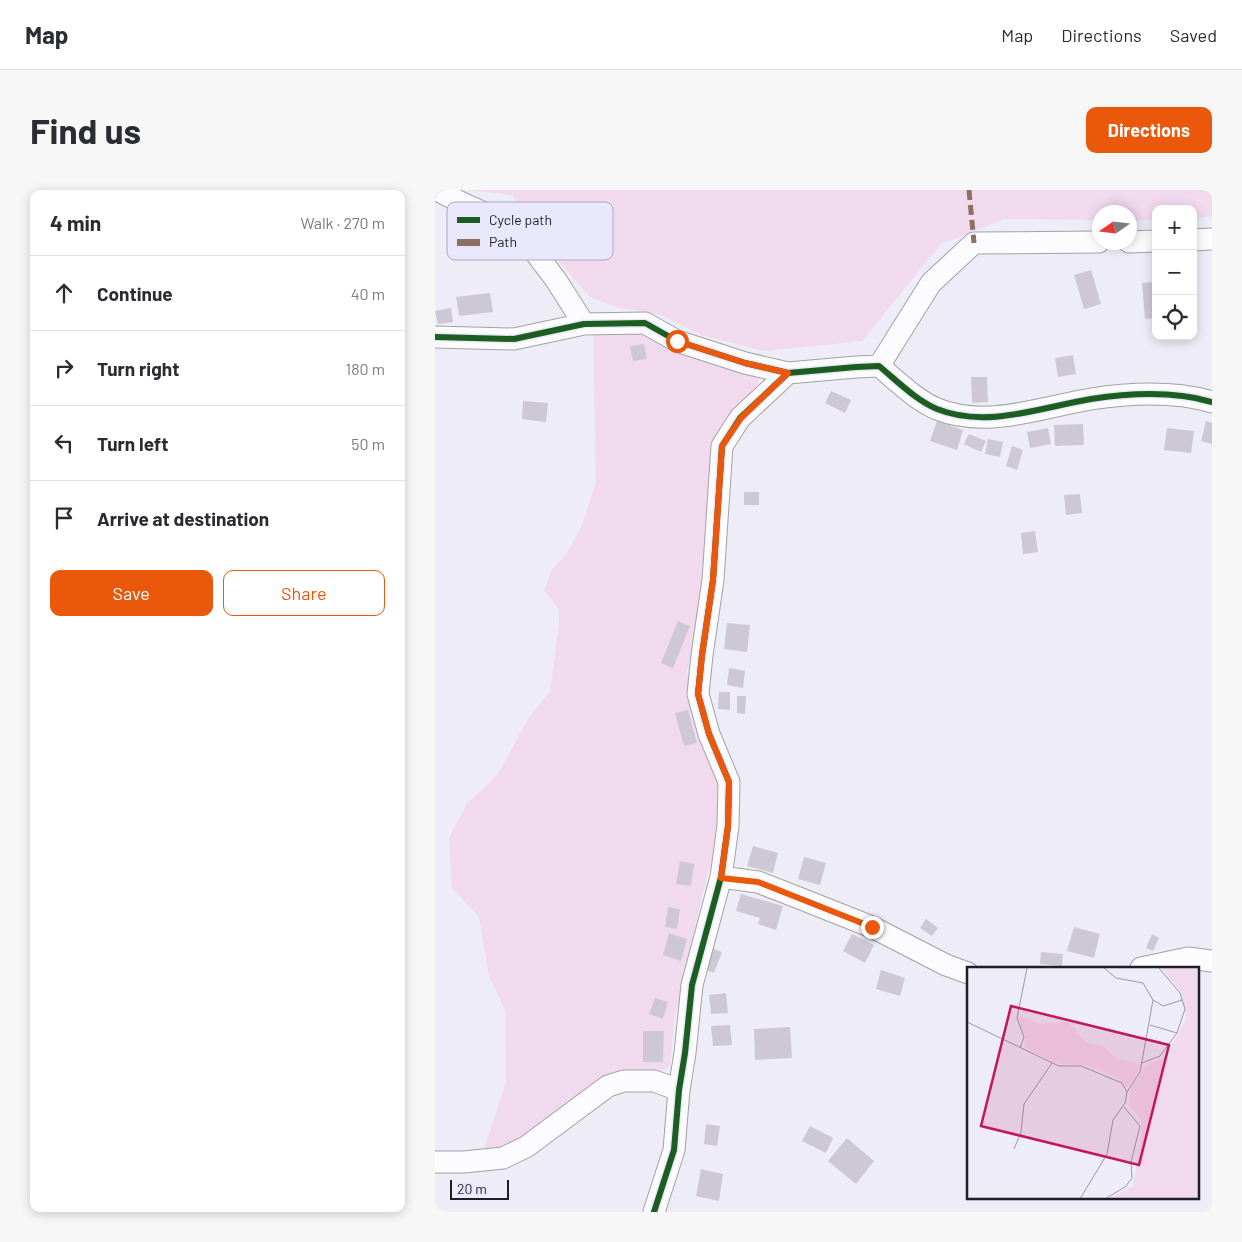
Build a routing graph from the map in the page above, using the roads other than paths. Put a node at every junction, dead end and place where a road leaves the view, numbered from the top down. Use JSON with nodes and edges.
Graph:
{"nodes":[{"id":1,"x":437,"y":190,"type":"edge"},
{"id":2,"x":459,"y":202,"type":"edge"},
{"id":3,"x":1212,"y":239,"type":"edge"},
{"id":4,"x":1197,"y":240,"type":"edge"},
{"id":5,"x":1152,"y":241,"type":"edge"},
{"id":6,"x":1092,"y":242,"type":"edge"},
{"id":7,"x":1137,"y":242,"type":"edge"},
{"id":8,"x":541,"y":260,"type":"edge"},
{"id":9,"x":584,"y":324,"type":"junction"},
{"id":10,"x":435,"y":337,"type":"edge"},
{"id":11,"x":879,"y":366,"type":"junction"},
{"id":12,"x":788,"y":373,"type":"junction"},
{"id":13,"x":1212,"y":402,"type":"edge"},
{"id":14,"x":721,"y":878,"type":"junction"},
{"id":15,"x":1212,"y":961,"type":"edge"},
{"id":16,"x":1146,"y":967,"type":"edge"},
{"id":17,"x":967,"y":973,"type":"edge"},
{"id":18,"x":679,"y":1090,"type":"junction"},
{"id":19,"x":435,"y":1162,"type":"edge"},
{"id":20,"x":654,"y":1212,"type":"edge"}],
"edges":[{"from":1,"to":2,"type":"street"},
{"from":3,"to":4,"type":"street"},
{"from":5,"to":7,"type":"street"},
{"from":6,"to":11,"type":"street"},
{"from":8,"to":9,"type":"street"},
{"from":9,"to":10,"type":"street"},
{"from":9,"to":12,"type":"street"},
{"from":11,"to":12,"type":"street"},
{"from":11,"to":13,"type":"street"},
{"from":12,"to":14,"type":"street"},
{"from":14,"to":17,"type":"street"},
{"from":14,"to":18,"type":"street"},
{"from":15,"to":16,"type":"street"},
{"from":18,"to":19,"type":"street"},
{"from":18,"to":20,"type":"street"}]}
